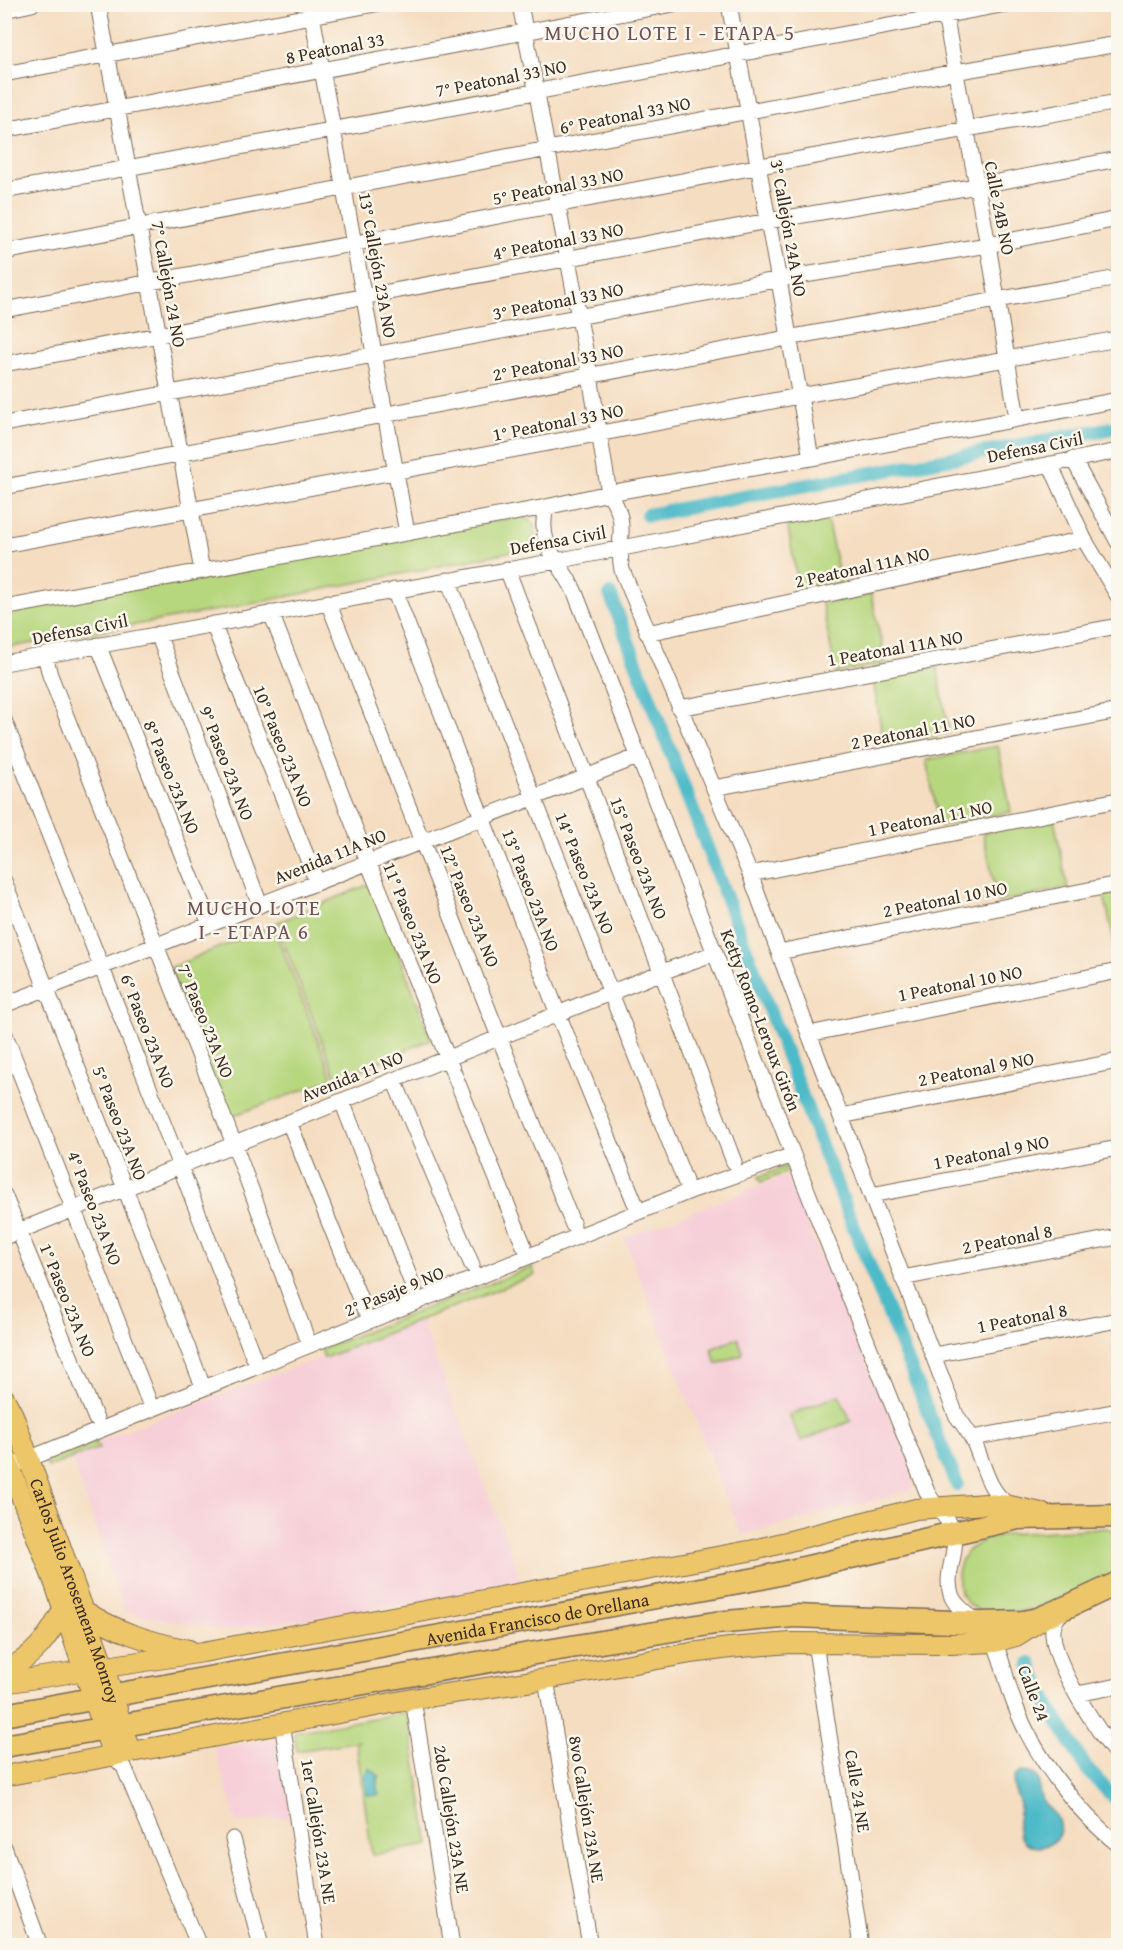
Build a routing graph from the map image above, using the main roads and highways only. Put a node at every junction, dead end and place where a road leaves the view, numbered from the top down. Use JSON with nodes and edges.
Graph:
{"nodes":[{"id":1,"x":4,"y":1398,"type":"edge"},
{"id":2,"x":14,"y":1459,"type":"edge"},
{"id":3,"x":1101,"y":1515,"type":"edge"},
{"id":4,"x":1119,"y":1583,"type":"edge"},
{"id":5,"x":1119,"y":1593,"type":"edge"},
{"id":6,"x":1067,"y":1607,"type":"junction"},
{"id":7,"x":63,"y":1610,"type":"junction"},
{"id":8,"x":83,"y":1610,"type":"junction"},
{"id":9,"x":203,"y":1652,"type":"junction"},
{"id":10,"x":104,"y":1667,"type":"junction"},
{"id":11,"x":84,"y":1671,"type":"junction"},
{"id":12,"x":4,"y":1672,"type":"edge"},
{"id":13,"x":4,"y":1683,"type":"edge"},
{"id":14,"x":103,"y":1698,"type":"junction"},
{"id":15,"x":4,"y":1715,"type":"edge"},
{"id":16,"x":112,"y":1727,"type":"junction"},
{"id":17,"x":4,"y":1746,"type":"edge"},
{"id":18,"x":123,"y":1758,"type":"junction"},
{"id":19,"x":4,"y":1776,"type":"edge"}],
"edges":[{"from":1,"to":2,"type":"main road","name":"Carlos Julio Arosemena Monroy"},
{"from":2,"to":7,"type":"main road","name":"Carlos Julio Arosemena Monroy"},
{"from":2,"to":8,"type":"main road","name":"Carlos Julio Arosemena Monroy"},
{"from":3,"to":9,"type":"main road","name":"Avenida Francisco de Orellana"},
{"from":3,"to":14,"type":"highway","name":"Avenida Francisco de Orellana"},
{"from":4,"to":6,"type":"highway","name":"Avenida Francisco de Orellana"},
{"from":5,"to":6,"type":"main road","name":"Avenida Francisco de Orellana"},
{"from":6,"to":16,"type":"highway","name":"Avenida Francisco de Orellana"},
{"from":6,"to":18,"type":"main road","name":"Avenida Francisco de Orellana"},
{"from":7,"to":11,"type":"main road","name":"Carlos Julio Arosemena Monroy"},
{"from":7,"to":12,"type":"main road"},
{"from":8,"to":9,"type":"main road"},
{"from":8,"to":10,"type":"main road","name":"Carlos Julio Arosemena Monroy"},
{"from":9,"to":10,"type":"main road","name":"Avenida Francisco de Orellana"},
{"from":10,"to":11,"type":"main road","name":"Avenida Francisco de Orellana"},
{"from":10,"to":14,"type":"main road","name":"Carlos Julio Arosemena Monroy"},
{"from":11,"to":13,"type":"main road","name":"Avenida Francisco de Orellana"},
{"from":11,"to":14,"type":"main road","name":"Carlos Julio Arosemena Monroy"},
{"from":14,"to":15,"type":"highway","name":"Avenida Francisco de Orellana"},
{"from":14,"to":16,"type":"main road","name":"Carlos Julio Arosemena Monroy"},
{"from":16,"to":17,"type":"highway","name":"Avenida Francisco de Orellana"},
{"from":16,"to":18,"type":"main road","name":"Carlos Julio Arosemena Monroy"},
{"from":18,"to":19,"type":"main road","name":"Avenida Francisco de Orellana"}]}
